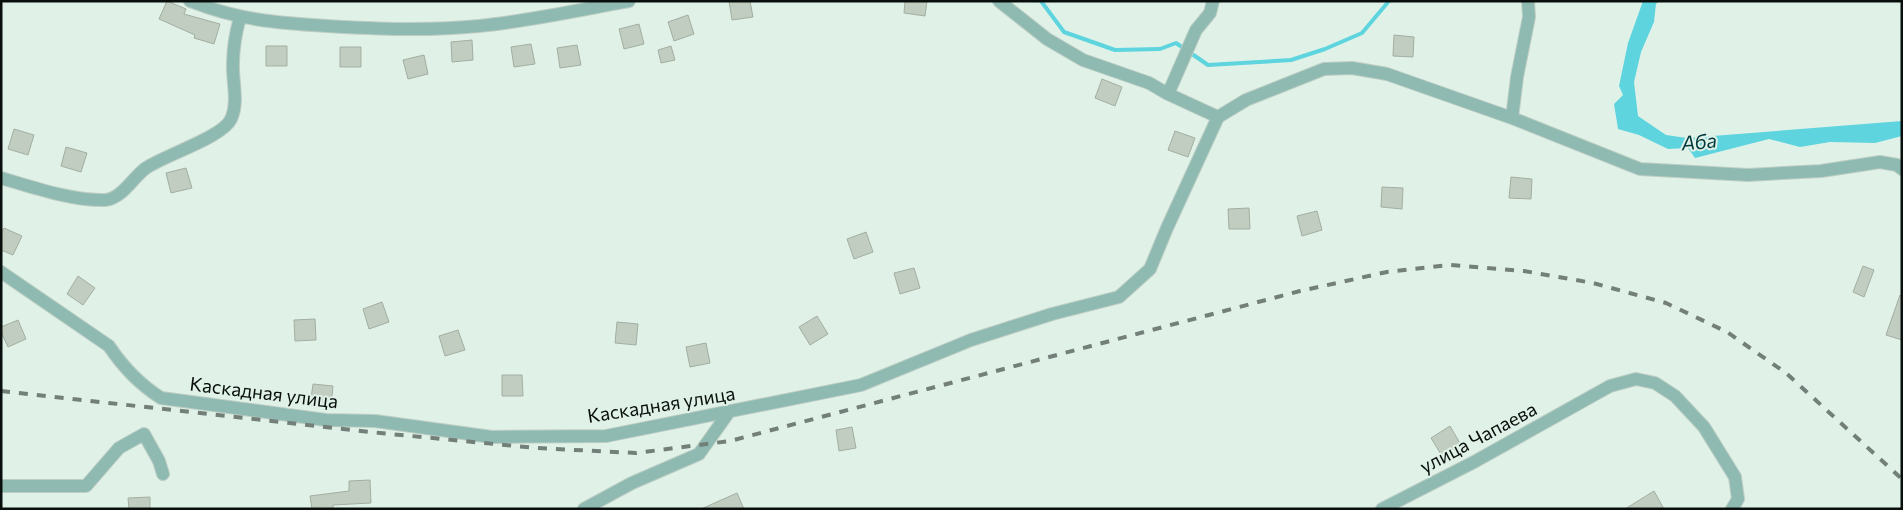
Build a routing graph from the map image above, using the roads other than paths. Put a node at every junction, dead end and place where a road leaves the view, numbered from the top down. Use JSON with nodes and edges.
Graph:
{"nodes":[{"id":1,"x":190,"y":1,"type":"edge"},
{"id":2,"x":629,"y":1,"type":"edge"},
{"id":3,"x":999,"y":1,"type":"edge"},
{"id":4,"x":1213,"y":1,"type":"edge"},
{"id":5,"x":1528,"y":1,"type":"edge"},
{"id":6,"x":240,"y":18,"type":"junction"},
{"id":7,"x":1168,"y":94,"type":"junction"},
{"id":8,"x":1218,"y":117,"type":"junction"},
{"id":9,"x":1512,"y":118,"type":"junction"},
{"id":10,"x":1902,"y":168,"type":"edge"},
{"id":11,"x":1,"y":178,"type":"edge"},
{"id":12,"x":1,"y":272,"type":"edge"},
{"id":13,"x":729,"y":412,"type":"junction"},
{"id":14,"x":164,"y":474,"type":"dead end"},
{"id":15,"x":1,"y":486,"type":"edge"},
{"id":16,"x":584,"y":509,"type":"edge"},
{"id":17,"x":1382,"y":509,"type":"edge"},
{"id":18,"x":1732,"y":509,"type":"edge"}],
"edges":[{"from":1,"to":6,"type":"street"},
{"from":2,"to":6,"type":"street"},
{"from":3,"to":7,"type":"street"},
{"from":4,"to":7,"type":"street"},
{"from":5,"to":9,"type":"street"},
{"from":6,"to":11,"type":"street"},
{"from":7,"to":8,"type":"street"},
{"from":8,"to":9,"type":"street"},
{"from":8,"to":13,"type":"street","name":"Каскадная улица"},
{"from":9,"to":10,"type":"street"},
{"from":12,"to":13,"type":"street","name":"Каскадная улица"},
{"from":13,"to":16,"type":"street"},
{"from":14,"to":15,"type":"street"},
{"from":17,"to":18,"type":"street","name":"улица Чапаева"}]}
